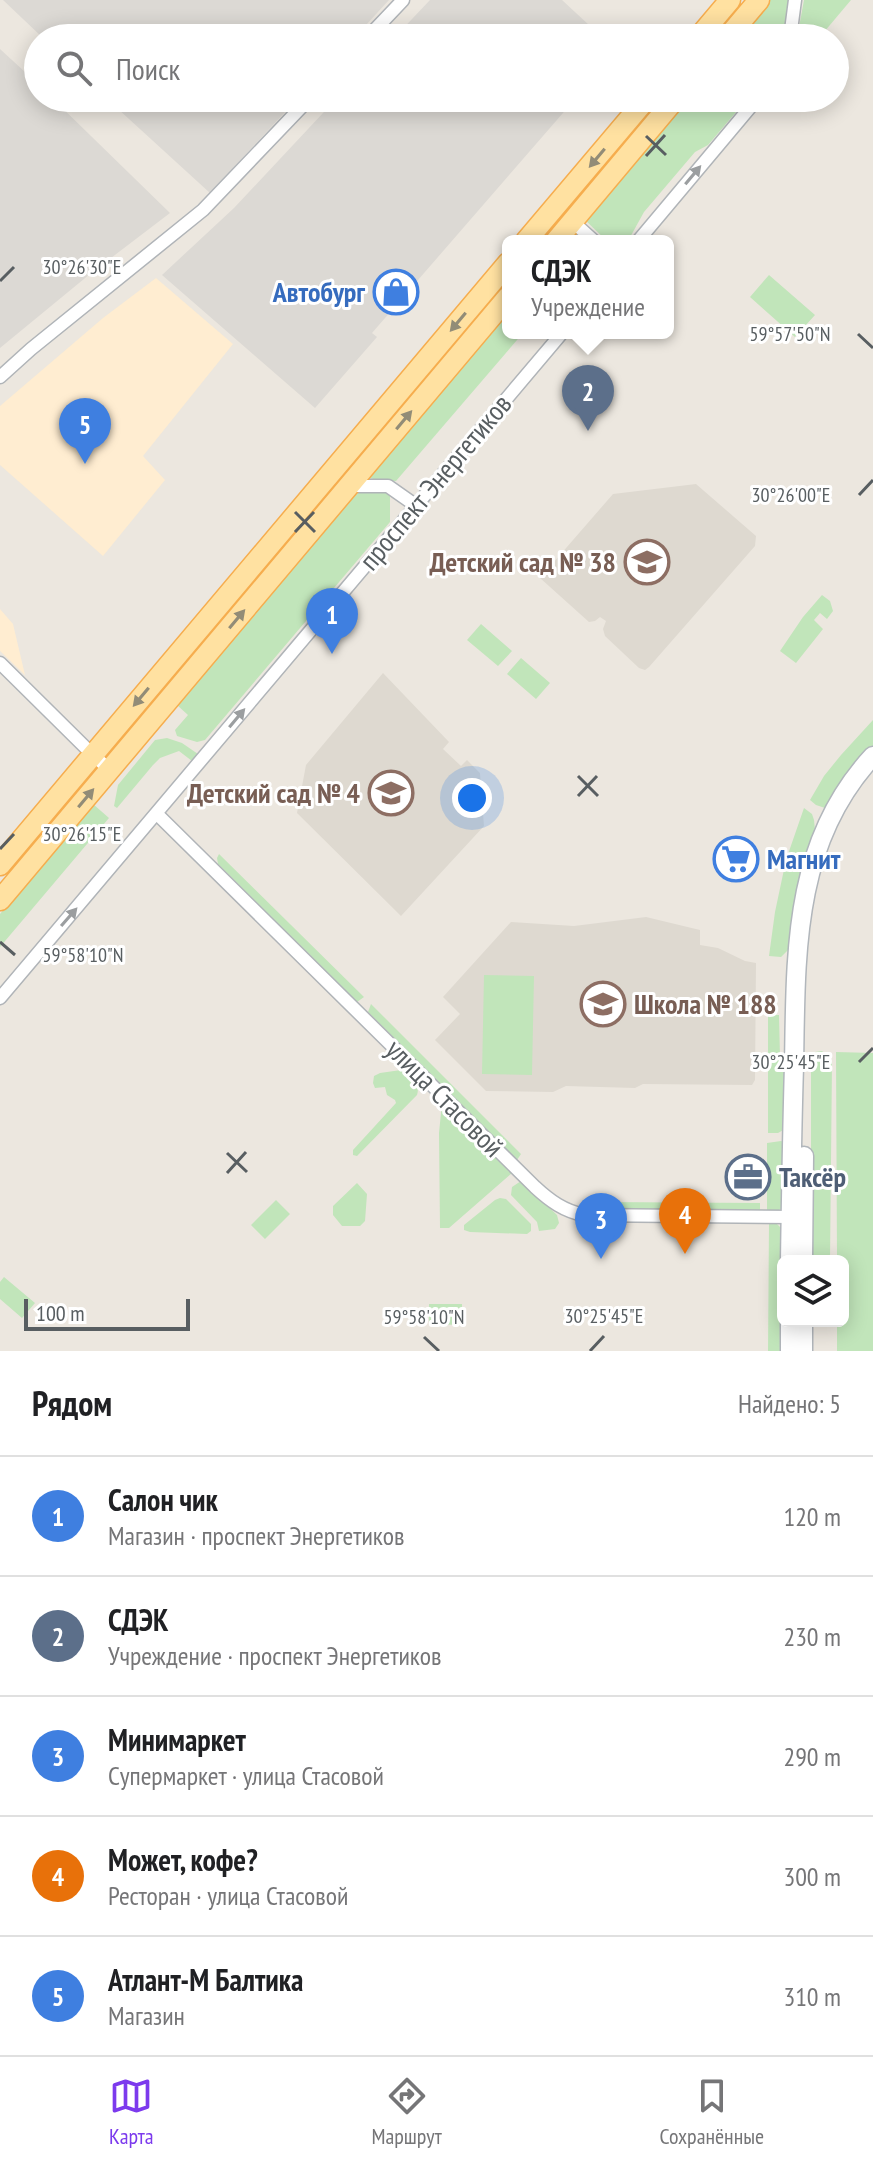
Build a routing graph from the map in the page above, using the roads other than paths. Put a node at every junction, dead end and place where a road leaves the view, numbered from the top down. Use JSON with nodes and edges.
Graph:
{"nodes":[{"id":1,"x":403,"y":0,"type":"edge"},
{"id":2,"x":730,"y":0,"type":"edge"},
{"id":3,"x":759,"y":0,"type":"edge"},
{"id":4,"x":795,"y":0,"type":"edge"},
{"id":5,"x":380,"y":24,"type":"edge"},
{"id":6,"x":710,"y":24,"type":"edge"},
{"id":7,"x":739,"y":24,"type":"edge"},
{"id":8,"x":792,"y":24,"type":"edge"},
{"id":9,"x":297,"y":112,"type":"edge"},
{"id":10,"x":635,"y":112,"type":"edge"},
{"id":11,"x":664,"y":112,"type":"edge"},
{"id":12,"x":746,"y":112,"type":"edge"},
{"id":13,"x":572,"y":221,"type":"junction"},
{"id":14,"x":531,"y":235,"type":"edge"},
{"id":15,"x":561,"y":235,"type":"edge"},
{"id":16,"x":587,"y":235,"type":"edge"},
{"id":17,"x":643,"y":235,"type":"edge"},
{"id":18,"x":502,"y":270,"type":"edge"},
{"id":19,"x":502,"y":304,"type":"edge"},
{"id":20,"x":557,"y":339,"type":"edge"},
{"id":21,"x":0,"y":377,"type":"edge"},
{"id":22,"x":348,"y":486,"type":"junction"},
{"id":23,"x":415,"y":505,"type":"junction"},
{"id":24,"x":0,"y":663,"type":"edge"},
{"id":25,"x":93,"y":755,"type":"junction"},
{"id":26,"x":873,"y":756,"type":"edge"},
{"id":27,"x":110,"y":770,"type":"junction"},
{"id":28,"x":873,"y":771,"type":"edge"},
{"id":29,"x":157,"y":814,"type":"junction"},
{"id":30,"x":0,"y":865,"type":"edge"},
{"id":31,"x":0,"y":900,"type":"edge"},
{"id":32,"x":0,"y":998,"type":"edge"},
{"id":33,"x":797,"y":1217,"type":"junction"},
{"id":34,"x":791,"y":1255,"type":"edge"},
{"id":35,"x":802,"y":1255,"type":"edge"},
{"id":36,"x":790,"y":1327,"type":"edge"},
{"id":37,"x":803,"y":1327,"type":"edge"},
{"id":38,"x":790,"y":1351,"type":"edge"},
{"id":39,"x":803,"y":1351,"type":"edge"}],
"edges":[{"from":1,"to":5,"type":"street"},
{"from":2,"to":6,"type":"main road"},
{"from":3,"to":7,"type":"main road"},
{"from":4,"to":8,"type":"street"},
{"from":9,"to":21,"type":"street"},
{"from":10,"to":14,"type":"main road","one_way":true},
{"from":11,"to":13,"type":"main road"},
{"from":17,"to":12,"type":"street","one_way":true},
{"from":13,"to":15,"type":"main road"},
{"from":13,"to":16,"type":"street"},
{"from":18,"to":25,"type":"main road","one_way":true},
{"from":22,"to":19,"type":"main road","one_way":true},
{"from":20,"to":23,"type":"street","name":"проспект Энергетиков"},
{"from":22,"to":23,"type":"street"},
{"from":27,"to":22,"type":"main road","one_way":true},
{"from":29,"to":23,"type":"street","name":"проспект Энергетиков","one_way":true},
{"from":24,"to":25,"type":"street"},
{"from":25,"to":27,"type":"street"},
{"from":25,"to":30,"type":"main road"},
{"from":26,"to":33,"type":"street"},
{"from":31,"to":27,"type":"main road","one_way":true},
{"from":28,"to":33,"type":"street"},
{"from":32,"to":29,"type":"street","name":"проспект Энергетиков","one_way":true},
{"from":29,"to":33,"type":"street","name":"улица Стасовой"},
{"from":33,"to":34,"type":"street"},
{"from":33,"to":35,"type":"street"},
{"from":36,"to":38,"type":"street"},
{"from":37,"to":39,"type":"street"}]}
